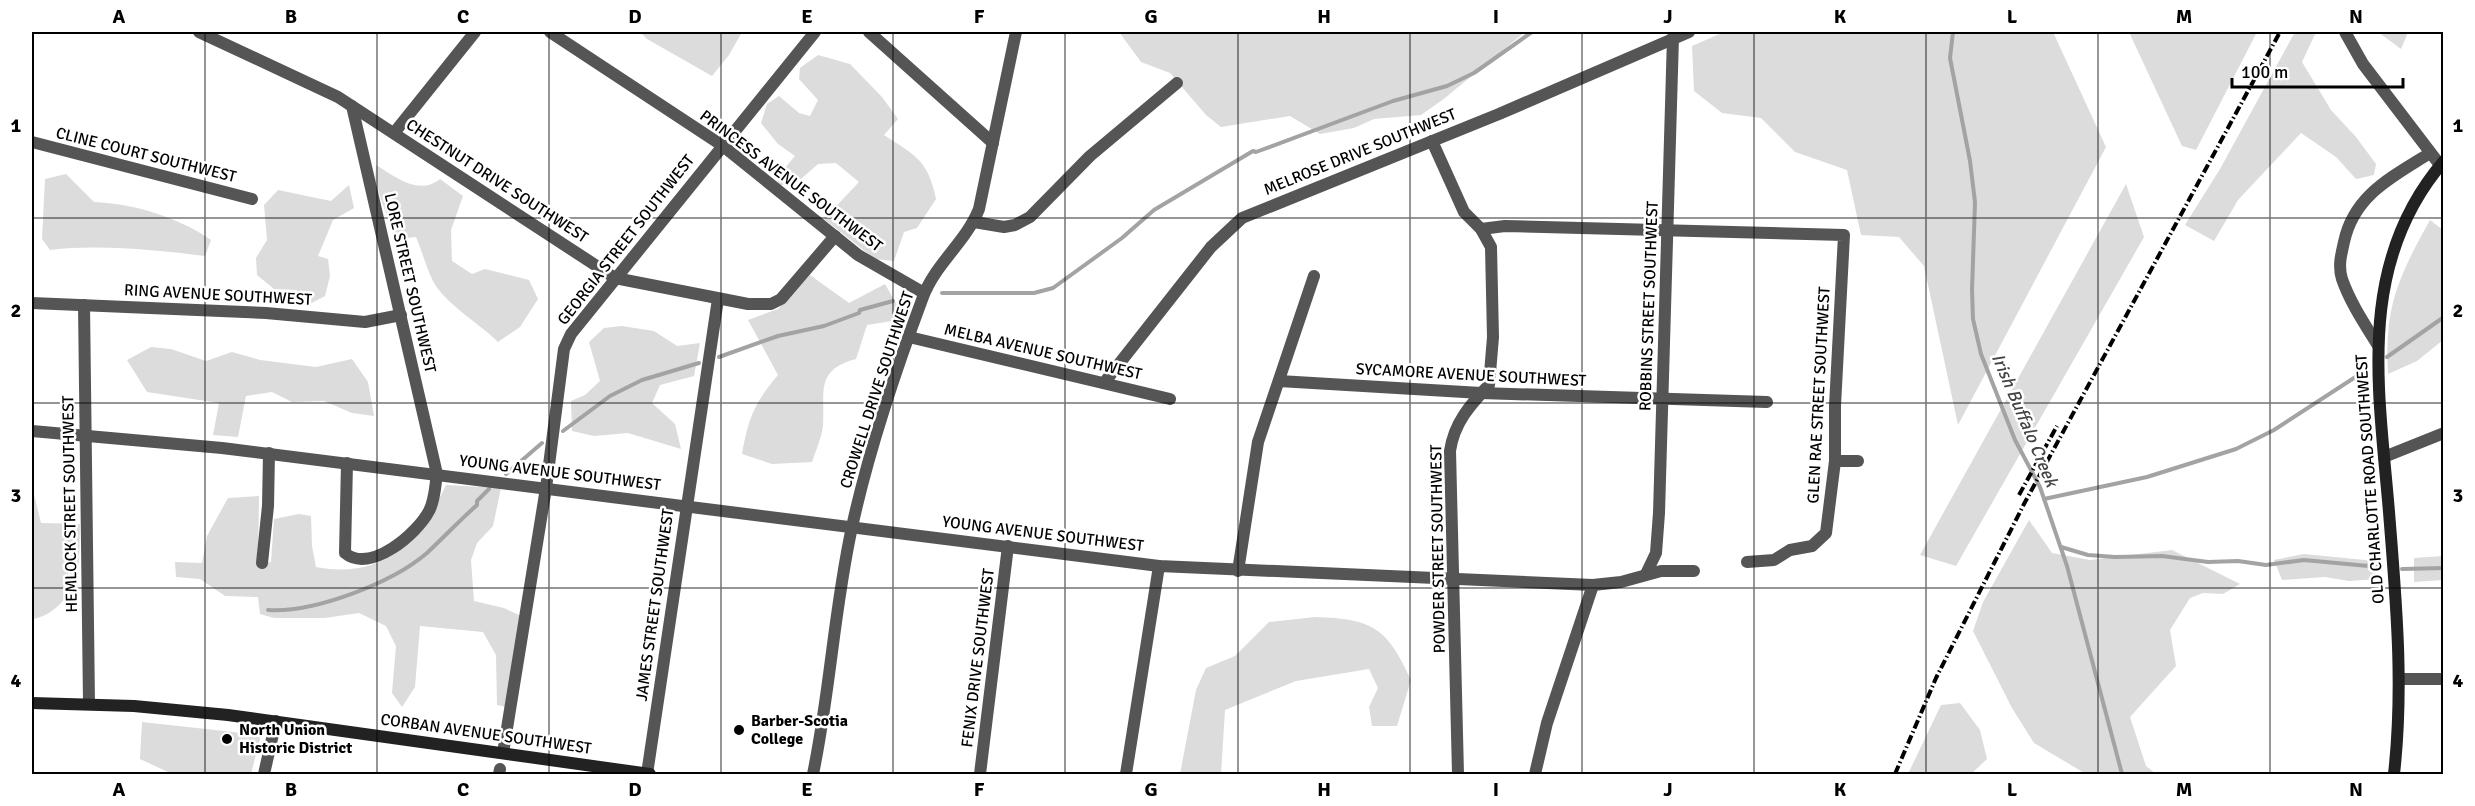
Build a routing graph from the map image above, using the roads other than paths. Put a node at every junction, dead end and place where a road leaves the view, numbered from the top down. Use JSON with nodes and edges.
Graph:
{"nodes":[{"id":1,"x":199,"y":32,"type":"edge"},
{"id":2,"x":475,"y":32,"type":"edge"},
{"id":3,"x":550,"y":32,"type":"edge"},
{"id":4,"x":815,"y":32,"type":"edge"},
{"id":5,"x":869,"y":32,"type":"edge"},
{"id":6,"x":1016,"y":32,"type":"edge"},
{"id":7,"x":1689,"y":32,"type":"edge"},
{"id":8,"x":2345,"y":32,"type":"edge"},
{"id":9,"x":1673,"y":37,"type":"junction"},
{"id":10,"x":1177,"y":83,"type":"dead end"},
{"id":11,"x":352,"y":106,"type":"junction"},
{"id":12,"x":394,"y":133,"type":"junction"},
{"id":13,"x":1432,"y":141,"type":"junction"},
{"id":14,"x":32,"y":142,"type":"edge"},
{"id":15,"x":993,"y":143,"type":"junction"},
{"id":16,"x":723,"y":146,"type":"junction"},
{"id":17,"x":2430,"y":153,"type":"junction"},
{"id":18,"x":2442,"y":163,"type":"edge"},
{"id":19,"x":252,"y":199,"type":"dead end"},
{"id":20,"x":974,"y":222,"type":"junction"},
{"id":21,"x":1481,"y":229,"type":"junction"},
{"id":22,"x":1668,"y":229,"type":"junction"},
{"id":23,"x":835,"y":237,"type":"junction"},
{"id":24,"x":1314,"y":276,"type":"dead end"},
{"id":25,"x":615,"y":278,"type":"junction"},
{"id":26,"x":924,"y":293,"type":"junction"},
{"id":27,"x":718,"y":299,"type":"junction"},
{"id":28,"x":32,"y":303,"type":"edge"},
{"id":29,"x":84,"y":304,"type":"junction"},
{"id":30,"x":401,"y":315,"type":"junction"},
{"id":31,"x":909,"y":337,"type":"junction"},
{"id":32,"x":2377,"y":344,"type":"junction"},
{"id":33,"x":1279,"y":381,"type":"junction"},
{"id":34,"x":1104,"y":384,"type":"junction"},
{"id":35,"x":1481,"y":393,"type":"junction"},
{"id":36,"x":1170,"y":399,"type":"dead end"},
{"id":37,"x":1662,"y":400,"type":"junction"},
{"id":38,"x":1767,"y":402,"type":"dead end"},
{"id":39,"x":32,"y":431,"type":"edge"},
{"id":40,"x":2444,"y":434,"type":"edge"},
{"id":41,"x":87,"y":435,"type":"junction"},
{"id":42,"x":269,"y":453,"type":"junction"},
{"id":43,"x":2384,"y":457,"type":"junction"},
{"id":44,"x":1835,"y":461,"type":"junction"},
{"id":45,"x":1858,"y":461,"type":"dead end"},
{"id":46,"x":347,"y":463,"type":"junction"},
{"id":47,"x":436,"y":470,"type":"junction"},
{"id":48,"x":546,"y":488,"type":"junction"},
{"id":49,"x":686,"y":506,"type":"junction"},
{"id":50,"x":852,"y":527,"type":"junction"},
{"id":51,"x":1008,"y":546,"type":"junction"},
{"id":52,"x":1746,"y":562,"type":"dead end"},
{"id":53,"x":262,"y":563,"type":"dead end"},
{"id":54,"x":1159,"y":566,"type":"junction"},
{"id":55,"x":1238,"y":571,"type":"junction"},
{"id":56,"x":1694,"y":571,"type":"dead end"},
{"id":57,"x":1646,"y":574,"type":"junction"},
{"id":58,"x":1455,"y":580,"type":"junction"},
{"id":59,"x":1593,"y":585,"type":"junction"},
{"id":60,"x":2444,"y":679,"type":"edge"},
{"id":61,"x":2401,"y":680,"type":"junction"},
{"id":62,"x":32,"y":703,"type":"edge"},
{"id":63,"x":88,"y":703,"type":"junction"},
{"id":64,"x":276,"y":722,"type":"junction"},
{"id":65,"x":503,"y":753,"type":"junction"},
{"id":66,"x":264,"y":774,"type":"edge"},
{"id":67,"x":649,"y":774,"type":"edge"},
{"id":68,"x":813,"y":774,"type":"edge"},
{"id":69,"x":980,"y":774,"type":"edge"},
{"id":70,"x":1126,"y":774,"type":"edge"},
{"id":71,"x":1458,"y":774,"type":"edge"},
{"id":72,"x":1535,"y":774,"type":"edge"},
{"id":73,"x":2394,"y":774,"type":"edge"}],
"edges":[{"from":1,"to":11,"type":"street","name":"CHESTNUT DRIVE SOUTHWEST"},
{"from":2,"to":12,"type":"street"},
{"from":3,"to":16,"type":"street","name":"PRINCESS AVENUE SOUTHWEST"},
{"from":4,"to":16,"type":"street","name":"GEORGIA STREET SOUTHWEST"},
{"from":5,"to":15,"type":"street"},
{"from":6,"to":15,"type":"street","name":"CROWELL DRIVE SOUTHWEST"},
{"from":7,"to":9,"type":"street","name":"MELROSE DRIVE SOUTHWEST"},
{"from":8,"to":17,"type":"street"},
{"from":9,"to":13,"type":"street","name":"MELROSE DRIVE SOUTHWEST"},
{"from":9,"to":22,"type":"street","name":"ROBBINS STREET SOUTHWEST"},
{"from":10,"to":20,"type":"street"},
{"from":11,"to":12,"type":"street","name":"CHESTNUT DRIVE SOUTHWEST"},
{"from":11,"to":30,"type":"street","name":"LORE STREET SOUTHWEST"},
{"from":12,"to":25,"type":"street","name":"CHESTNUT DRIVE SOUTHWEST"},
{"from":13,"to":21,"type":"street"},
{"from":13,"to":34,"type":"street","name":"MELROSE DRIVE SOUTHWEST"},
{"from":14,"to":19,"type":"street","name":"CLINE COURT SOUTHWEST"},
{"from":15,"to":20,"type":"street","name":"CROWELL DRIVE SOUTHWEST"},
{"from":16,"to":23,"type":"street","name":"PRINCESS AVENUE SOUTHWEST"},
{"from":16,"to":25,"type":"street","name":"GEORGIA STREET SOUTHWEST"},
{"from":17,"to":18,"type":"street"},
{"from":17,"to":32,"type":"street"},
{"from":18,"to":32,"type":"street","name":"OLD CHARLOTTE ROAD SOUTHWEST"},
{"from":20,"to":26,"type":"street","name":"CROWELL DRIVE SOUTHWEST"},
{"from":21,"to":22,"type":"street"},
{"from":21,"to":35,"type":"street","name":"POWDER STREET SOUTHWEST"},
{"from":22,"to":37,"type":"street","name":"ROBBINS STREET SOUTHWEST"},
{"from":22,"to":44,"type":"street","name":"GLEN RAE STREET SOUTHWEST"},
{"from":23,"to":26,"type":"street","name":"PRINCESS AVENUE SOUTHWEST"},
{"from":23,"to":27,"type":"street","name":"CHESTNUT DRIVE SOUTHWEST"},
{"from":24,"to":33,"type":"street"},
{"from":25,"to":27,"type":"street","name":"CHESTNUT DRIVE SOUTHWEST"},
{"from":25,"to":48,"type":"street","name":"GEORGIA STREET SOUTHWEST"},
{"from":26,"to":31,"type":"street","name":"CROWELL DRIVE SOUTHWEST"},
{"from":27,"to":49,"type":"street","name":"JAMES STREET SOUTHWEST"},
{"from":28,"to":29,"type":"street","name":"RING AVENUE SOUTHWEST"},
{"from":29,"to":30,"type":"street","name":"RING AVENUE SOUTHWEST"},
{"from":29,"to":41,"type":"street","name":"HEMLOCK STREET SOUTHWEST"},
{"from":30,"to":47,"type":"street","name":"LORE STREET SOUTHWEST"},
{"from":31,"to":34,"type":"street","name":"MELBA AVENUE SOUTHWEST"},
{"from":31,"to":50,"type":"street","name":"CROWELL DRIVE SOUTHWEST"},
{"from":32,"to":43,"type":"street","name":"OLD CHARLOTTE ROAD SOUTHWEST"},
{"from":33,"to":35,"type":"street","name":"SYCAMORE AVENUE SOUTHWEST"},
{"from":33,"to":55,"type":"street"},
{"from":34,"to":36,"type":"street","name":"MELBA AVENUE SOUTHWEST"},
{"from":35,"to":37,"type":"street","name":"SYCAMORE AVENUE SOUTHWEST"},
{"from":35,"to":58,"type":"street","name":"POWDER STREET SOUTHWEST"},
{"from":37,"to":38,"type":"street","name":"SYCAMORE AVENUE SOUTHWEST"},
{"from":37,"to":57,"type":"street","name":"ROBBINS STREET SOUTHWEST"},
{"from":39,"to":41,"type":"street","name":"YOUNG AVENUE SOUTHWEST"},
{"from":40,"to":43,"type":"street"},
{"from":41,"to":42,"type":"street","name":"YOUNG AVENUE SOUTHWEST"},
{"from":41,"to":63,"type":"street","name":"HEMLOCK STREET SOUTHWEST"},
{"from":42,"to":46,"type":"street","name":"YOUNG AVENUE SOUTHWEST"},
{"from":42,"to":53,"type":"street"},
{"from":43,"to":61,"type":"street","name":"OLD CHARLOTTE ROAD SOUTHWEST"},
{"from":44,"to":45,"type":"street"},
{"from":44,"to":52,"type":"street","name":"GLEN RAE STREET SOUTHWEST"},
{"from":46,"to":47,"type":"street","name":"YOUNG AVENUE SOUTHWEST"},
{"from":46,"to":47,"type":"street"},
{"from":47,"to":48,"type":"street","name":"YOUNG AVENUE SOUTHWEST"},
{"from":48,"to":49,"type":"street","name":"YOUNG AVENUE SOUTHWEST"},
{"from":48,"to":65,"type":"street","name":"GEORGIA STREET SOUTHWEST"},
{"from":49,"to":50,"type":"street","name":"YOUNG AVENUE SOUTHWEST"},
{"from":49,"to":67,"type":"street","name":"JAMES STREET SOUTHWEST"},
{"from":50,"to":51,"type":"street","name":"YOUNG AVENUE SOUTHWEST"},
{"from":50,"to":68,"type":"street","name":"CROWELL DRIVE SOUTHWEST"},
{"from":51,"to":54,"type":"street","name":"YOUNG AVENUE SOUTHWEST"},
{"from":51,"to":69,"type":"street","name":"FENIX DRIVE SOUTHWEST"},
{"from":54,"to":55,"type":"street","name":"YOUNG AVENUE SOUTHWEST"},
{"from":54,"to":70,"type":"street"},
{"from":55,"to":58,"type":"street","name":"YOUNG AVENUE SOUTHWEST"},
{"from":56,"to":57,"type":"street","name":"YOUNG AVENUE SOUTHWEST"},
{"from":57,"to":59,"type":"street","name":"YOUNG AVENUE SOUTHWEST"},
{"from":58,"to":59,"type":"street","name":"YOUNG AVENUE SOUTHWEST"},
{"from":58,"to":71,"type":"street","name":"POWDER STREET SOUTHWEST"},
{"from":59,"to":72,"type":"street"},
{"from":60,"to":61,"type":"street"},
{"from":61,"to":73,"type":"street","name":"OLD CHARLOTTE ROAD SOUTHWEST"},
{"from":62,"to":63,"type":"street","name":"CORBAN AVENUE SOUTHWEST"},
{"from":63,"to":64,"type":"street","name":"CORBAN AVENUE SOUTHWEST"},
{"from":64,"to":65,"type":"street","name":"CORBAN AVENUE SOUTHWEST"},
{"from":64,"to":66,"type":"street"},
{"from":65,"to":67,"type":"street","name":"CORBAN AVENUE SOUTHWEST"}]}
